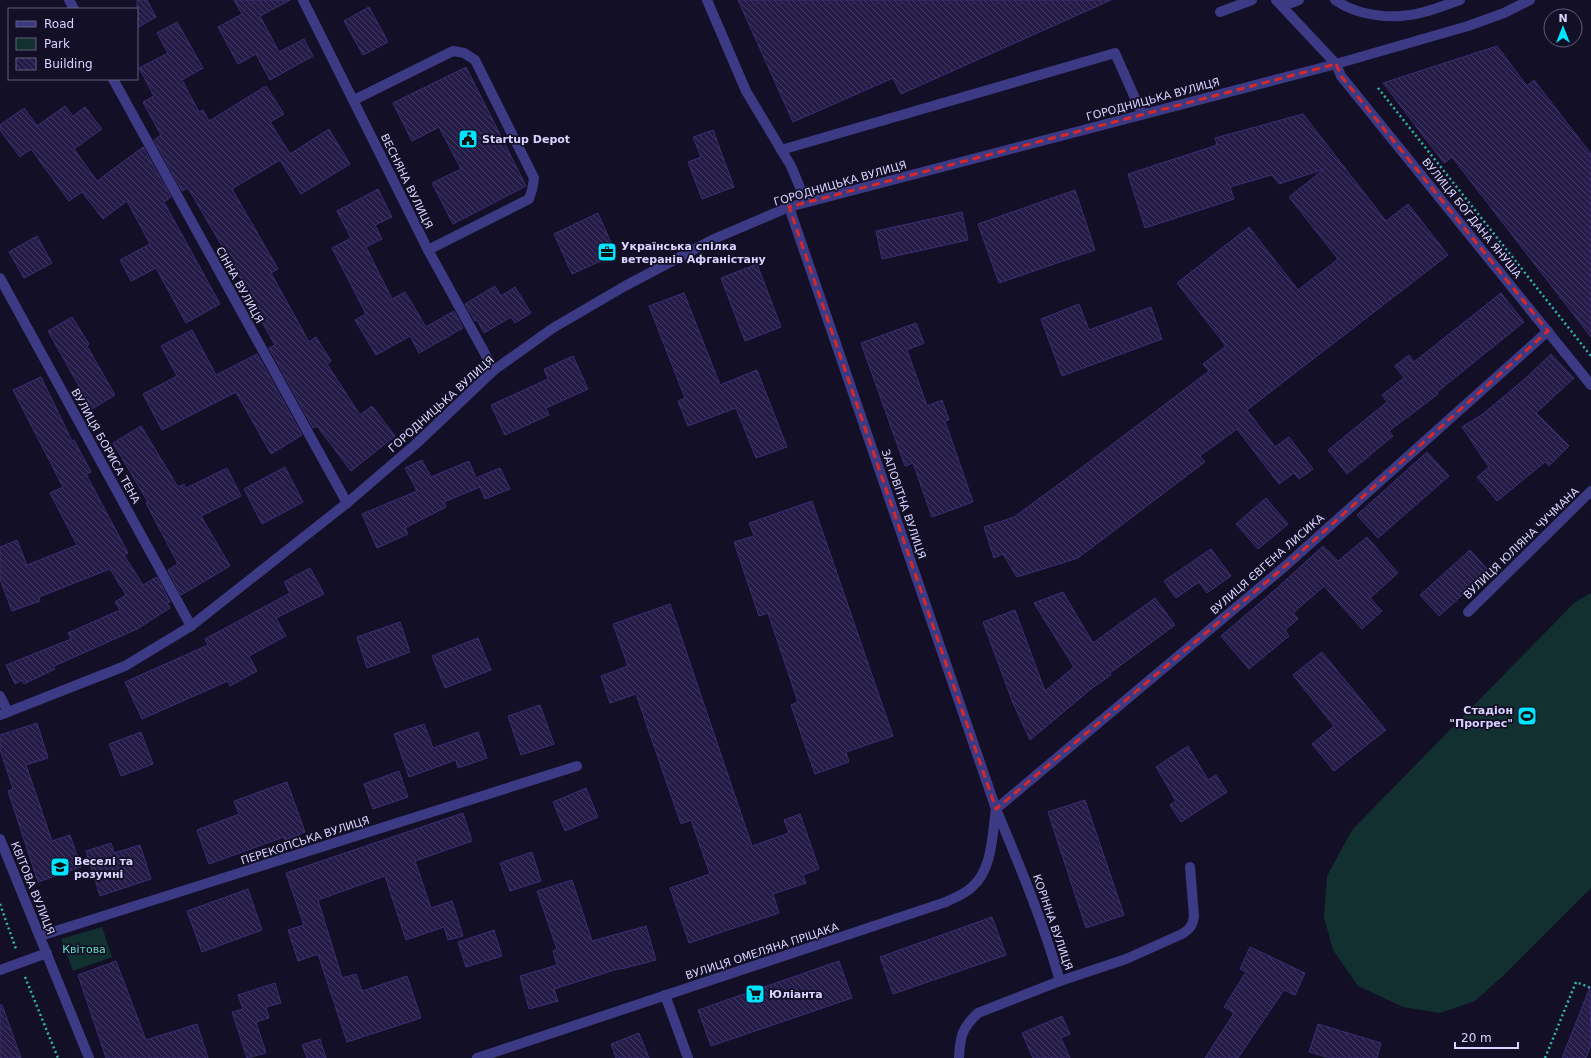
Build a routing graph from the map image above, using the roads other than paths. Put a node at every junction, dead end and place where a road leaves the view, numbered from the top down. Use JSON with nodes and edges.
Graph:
{"nodes":[{"id":1,"x":303,"y":0,"type":"edge"},
{"id":2,"x":707,"y":0,"type":"edge"},
{"id":3,"x":1252,"y":0,"type":"edge"},
{"id":4,"x":1299,"y":0,"type":"edge"},
{"id":5,"x":1335,"y":0,"type":"edge"},
{"id":6,"x":1460,"y":0,"type":"edge"},
{"id":7,"x":1530,"y":0,"type":"edge"},
{"id":8,"x":1280,"y":3,"type":"edge"},
{"id":9,"x":1220,"y":12,"type":"dead end"},
{"id":10,"x":1336,"y":64,"type":"junction"},
{"id":11,"x":114,"y":80,"type":"edge"},
{"id":12,"x":354,"y":100,"type":"junction"},
{"id":13,"x":1142,"y":114,"type":"junction"},
{"id":14,"x":781,"y":150,"type":"junction"},
{"id":15,"x":806,"y":202,"type":"junction"},
{"id":16,"x":789,"y":207,"type":"junction"},
{"id":17,"x":428,"y":250,"type":"junction"},
{"id":18,"x":0,"y":278,"type":"edge"},
{"id":19,"x":1548,"y":331,"type":"junction"},
{"id":20,"x":494,"y":370,"type":"junction"},
{"id":21,"x":1591,"y":385,"type":"edge"},
{"id":22,"x":1591,"y":491,"type":"edge"},
{"id":23,"x":347,"y":503,"type":"junction"},
{"id":24,"x":1468,"y":612,"type":"dead end"},
{"id":25,"x":191,"y":626,"type":"junction"},
{"id":26,"x":0,"y":696,"type":"edge"},
{"id":27,"x":4,"y":713,"type":"edge"},
{"id":28,"x":577,"y":766,"type":"dead end"},
{"id":29,"x":996,"y":809,"type":"junction"},
{"id":30,"x":0,"y":839,"type":"edge"},
{"id":31,"x":1190,"y":867,"type":"dead end"},
{"id":32,"x":40,"y":936,"type":"junction"},
{"id":33,"x":46,"y":953,"type":"junction"},
{"id":34,"x":0,"y":970,"type":"edge"},
{"id":35,"x":1060,"y":981,"type":"junction"},
{"id":36,"x":665,"y":995,"type":"junction"},
{"id":37,"x":89,"y":1058,"type":"edge"},
{"id":38,"x":477,"y":1058,"type":"edge"},
{"id":39,"x":688,"y":1058,"type":"edge"},
{"id":40,"x":959,"y":1058,"type":"edge"}],
"edges":[{"from":1,"to":12,"type":"street","name":"ВЕСНЯНА ВУЛИЦЯ"},
{"from":2,"to":14,"type":"street"},
{"from":3,"to":9,"type":"street"},
{"from":4,"to":8,"type":"street"},
{"from":5,"to":6,"type":"street"},
{"from":7,"to":10,"type":"street","name":"ГОРОДНИЦЬКА ВУЛИЦЯ"},
{"from":8,"to":10,"type":"street","name":"ВУЛИЦЯ БОГДАНА ЯНУША"},
{"from":10,"to":13,"type":"street","name":"ГОРОДНИЦЬКА ВУЛИЦЯ"},
{"from":10,"to":19,"type":"street","name":"ВУЛИЦЯ БОГДАНА ЯНУША"},
{"from":11,"to":23,"type":"street","name":"СІННА ВУЛИЦЯ"},
{"from":12,"to":17,"type":"street","name":"ВЕСНЯНА ВУЛИЦЯ"},
{"from":12,"to":17,"type":"street"},
{"from":13,"to":14,"type":"street"},
{"from":13,"to":15,"type":"street","name":"ГОРОДНИЦЬКА ВУЛИЦЯ"},
{"from":14,"to":15,"type":"street"},
{"from":15,"to":16,"type":"street","name":"ГОРОДНИЦЬКА ВУЛИЦЯ"},
{"from":16,"to":20,"type":"street","name":"ГОРОДНИЦЬКА ВУЛИЦЯ"},
{"from":16,"to":29,"type":"street","name":"ЗАПОВІТНА ВУЛИЦЯ"},
{"from":17,"to":20,"type":"street","name":"ВЕСНЯНА ВУЛИЦЯ"},
{"from":18,"to":25,"type":"street","name":"ВУЛИЦЯ БОРИСА ТЕНА"},
{"from":19,"to":21,"type":"street","name":"ВУЛИЦЯ БОГДАНА ЯНУША"},
{"from":19,"to":29,"type":"street","name":"ВУЛИЦЯ ЄВГЕНА ЛИСИКА"},
{"from":20,"to":23,"type":"street","name":"ГОРОДНИЦЬКА ВУЛИЦЯ"},
{"from":22,"to":24,"type":"street","name":"ВУЛИЦЯ ЮЛІЯНА ЧУЧМАНА"},
{"from":23,"to":25,"type":"street","name":"ГОРОДНИЦЬКА ВУЛИЦЯ"},
{"from":25,"to":27,"type":"street","name":"ГОРОДНИЦЬКА ВУЛИЦЯ"},
{"from":26,"to":27,"type":"street"},
{"from":28,"to":32,"type":"street","name":"ПЕРЕКОПСЬКА ВУЛИЦЯ"},
{"from":29,"to":35,"type":"street","name":"КОРІННА ВУЛИЦЯ"},
{"from":29,"to":36,"type":"street","name":"ВУЛИЦЯ ОМЕЛЯНА ПРІЦАКА"},
{"from":30,"to":32,"type":"street","name":"КВІТОВА ВУЛИЦЯ"},
{"from":31,"to":35,"type":"street"},
{"from":32,"to":33,"type":"street","name":"КВІТОВА ВУЛИЦЯ"},
{"from":33,"to":34,"type":"street"},
{"from":33,"to":37,"type":"street","name":"КВІТОВА ВУЛИЦЯ"},
{"from":35,"to":40,"type":"street","name":"КОРІННА ВУЛИЦЯ"},
{"from":36,"to":38,"type":"street","name":"ВУЛИЦЯ ОМЕЛЯНА ПРІЦАКА"},
{"from":36,"to":39,"type":"street"}]}
